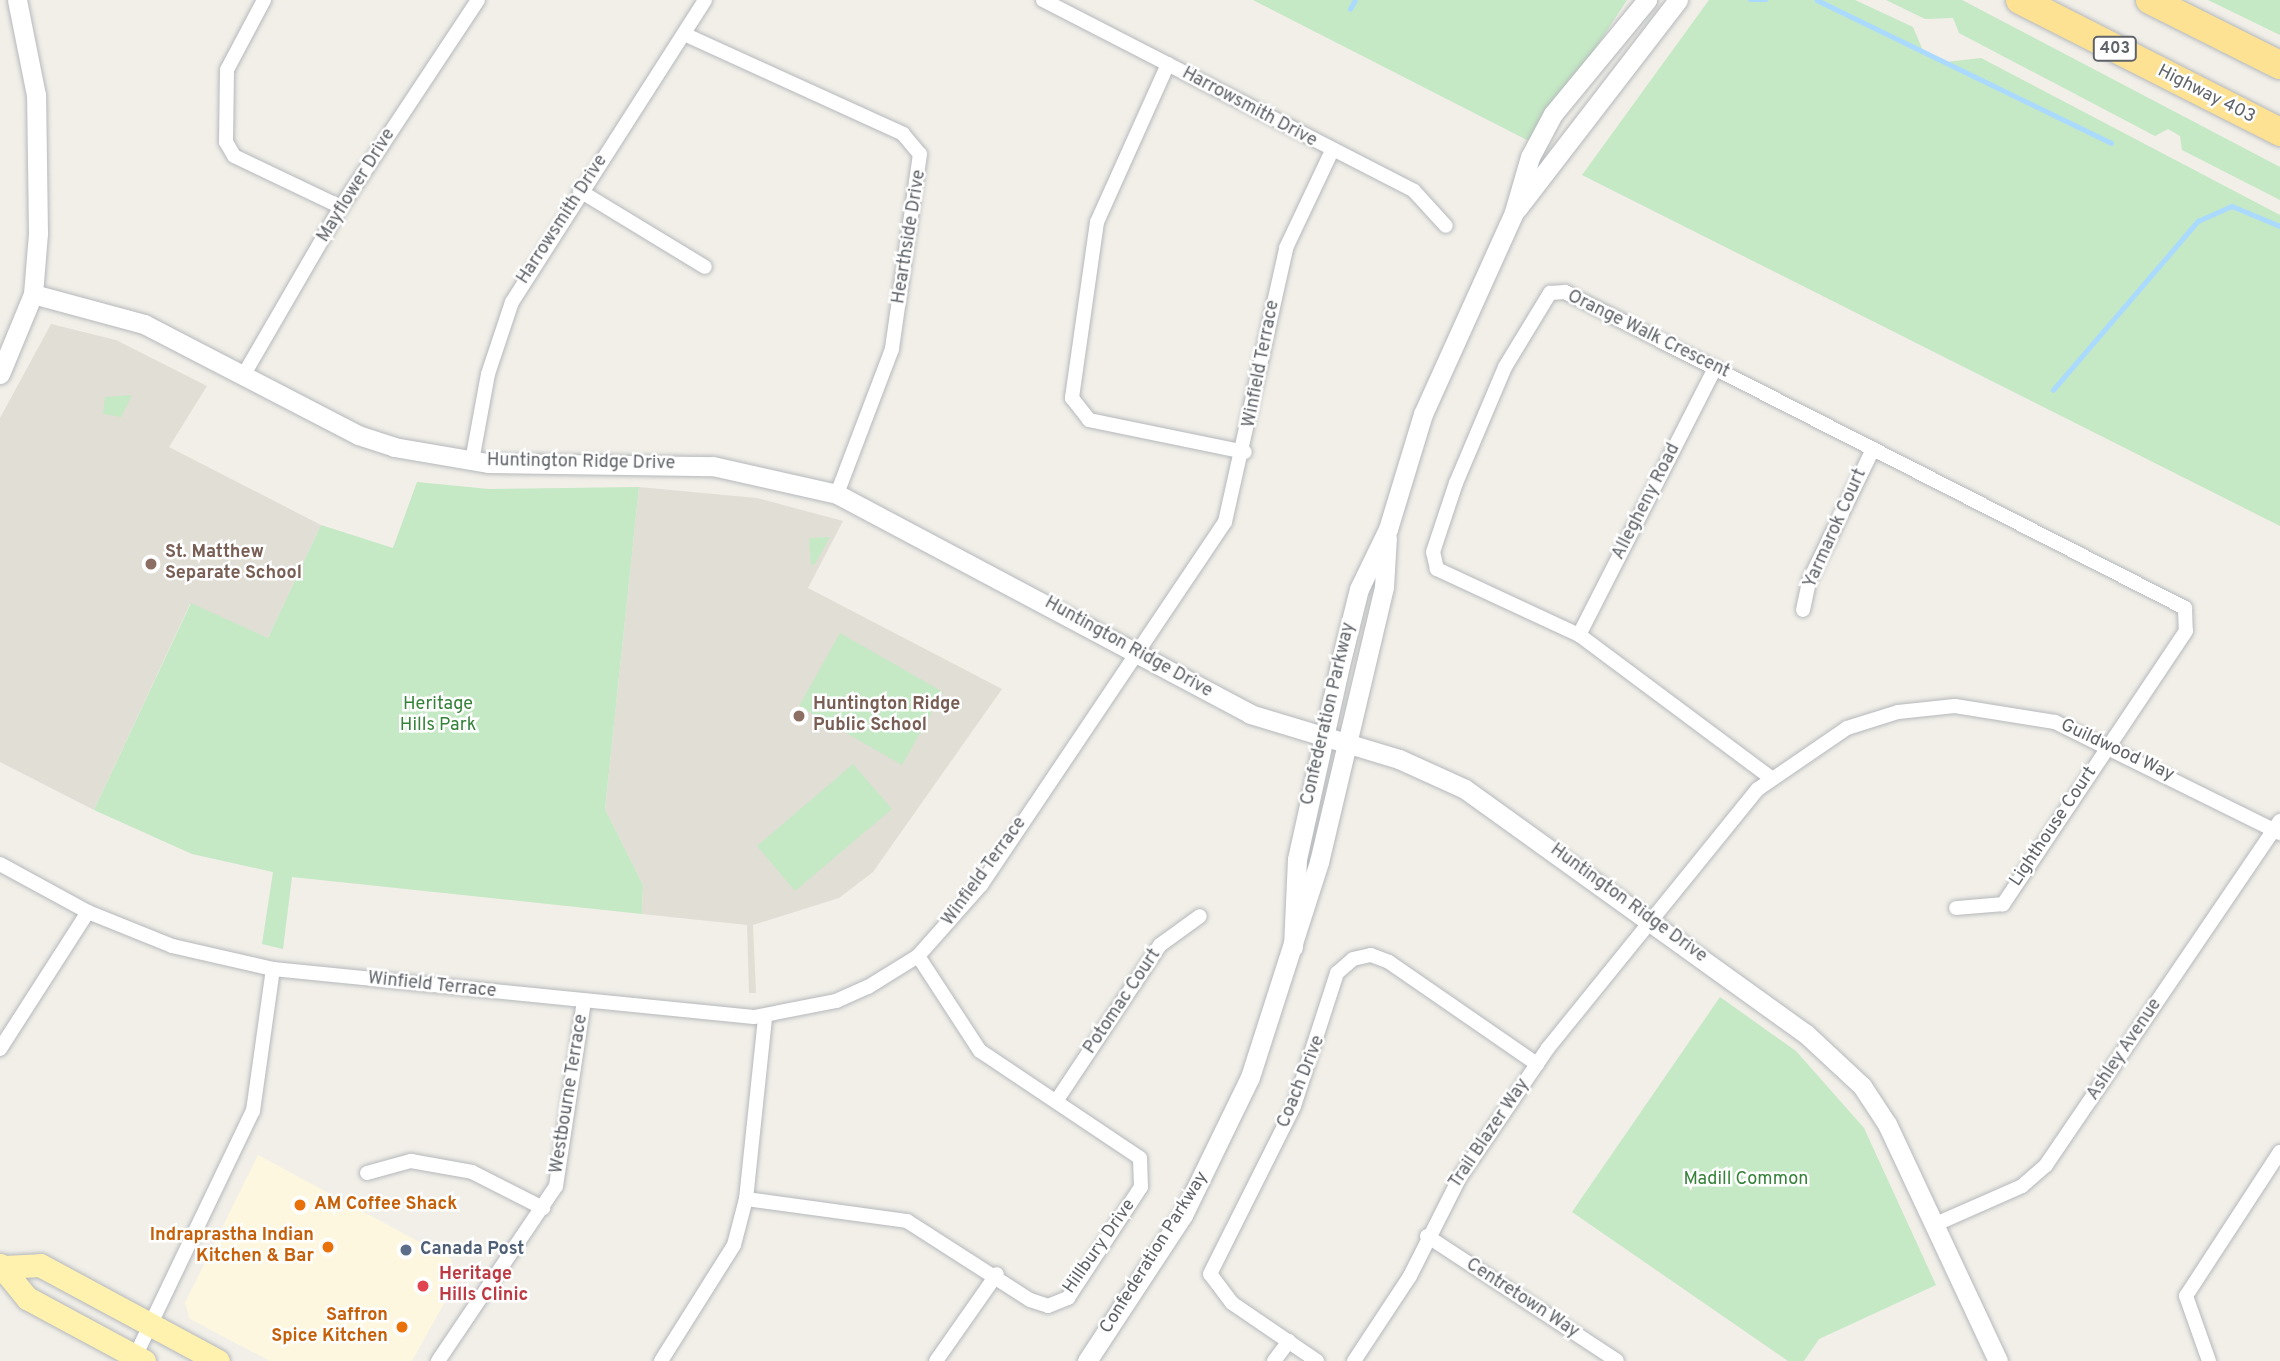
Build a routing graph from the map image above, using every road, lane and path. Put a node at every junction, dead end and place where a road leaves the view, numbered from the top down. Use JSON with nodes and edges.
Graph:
{"nodes":[{"id":1,"x":16,"y":0,"type":"edge"},
{"id":2,"x":264,"y":0,"type":"edge"},
{"id":3,"x":478,"y":0,"type":"edge"},
{"id":4,"x":705,"y":0,"type":"edge"},
{"id":5,"x":1043,"y":0,"type":"edge"},
{"id":6,"x":1647,"y":0,"type":"edge"},
{"id":7,"x":1678,"y":0,"type":"edge"},
{"id":8,"x":2020,"y":0,"type":"edge"},
{"id":9,"x":2150,"y":0,"type":"edge"},
{"id":10,"x":684,"y":34,"type":"junction"},
{"id":11,"x":1168,"y":64,"type":"junction"},
{"id":12,"x":2280,"y":65,"type":"edge"},
{"id":13,"x":2211,"y":98,"type":"junction"},
{"id":14,"x":2280,"y":132,"type":"edge"},
{"id":15,"x":2280,"y":139,"type":"edge"},
{"id":16,"x":1331,"y":153,"type":"junction"},
{"id":17,"x":580,"y":191,"type":"junction"},
{"id":18,"x":341,"y":207,"type":"junction"},
{"id":19,"x":1514,"y":212,"type":"junction"},
{"id":20,"x":1446,"y":226,"type":"dead end"},
{"id":21,"x":705,"y":267,"type":"dead end"},
{"id":22,"x":33,"y":294,"type":"junction"},
{"id":23,"x":1715,"y":368,"type":"junction"},
{"id":24,"x":0,"y":374,"type":"edge"},
{"id":25,"x":243,"y":376,"type":"junction"},
{"id":26,"x":1873,"y":449,"type":"junction"},
{"id":27,"x":1245,"y":452,"type":"junction"},
{"id":28,"x":472,"y":461,"type":"junction"},
{"id":29,"x":837,"y":494,"type":"junction"},
{"id":30,"x":1388,"y":529,"type":"junction"},
{"id":31,"x":1803,"y":610,"type":"dead end"},
{"id":32,"x":1579,"y":635,"type":"junction"},
{"id":33,"x":1139,"y":653,"type":"junction"},
{"id":34,"x":1323,"y":738,"type":"junction"},
{"id":35,"x":1347,"y":744,"type":"junction"},
{"id":36,"x":2108,"y":747,"type":"junction"},
{"id":37,"x":1771,"y":778,"type":"junction"},
{"id":38,"x":2278,"y":828,"type":"edge"},
{"id":39,"x":0,"y":864,"type":"edge"},
{"id":40,"x":1956,"y":908,"type":"dead end"},
{"id":41,"x":88,"y":912,"type":"junction"},
{"id":42,"x":1200,"y":916,"type":"dead end"},
{"id":43,"x":1649,"y":923,"type":"junction"},
{"id":44,"x":1293,"y":947,"type":"junction"},
{"id":45,"x":918,"y":956,"type":"junction"},
{"id":46,"x":272,"y":969,"type":"junction"},
{"id":47,"x":583,"y":1001,"type":"junction"},
{"id":48,"x":765,"y":1017,"type":"junction"},
{"id":49,"x":0,"y":1049,"type":"edge"},
{"id":50,"x":1537,"y":1064,"type":"junction"},
{"id":51,"x":1057,"y":1100,"type":"junction"},
{"id":52,"x":2280,"y":1152,"type":"edge"},
{"id":53,"x":367,"y":1173,"type":"dead end"},
{"id":54,"x":746,"y":1199,"type":"junction"},
{"id":55,"x":542,"y":1208,"type":"junction"},
{"id":56,"x":1936,"y":1224,"type":"junction"},
{"id":57,"x":1427,"y":1236,"type":"junction"},
{"id":58,"x":2,"y":1266,"type":"edge"},
{"id":59,"x":997,"y":1275,"type":"junction"},
{"id":60,"x":152,"y":1325,"type":"junction"},
{"id":61,"x":1289,"y":1341,"type":"junction"},
{"id":62,"x":138,"y":1359,"type":"edge"},
{"id":63,"x":1994,"y":1360,"type":"edge"},
{"id":64,"x":218,"y":1361,"type":"edge"},
{"id":65,"x":438,"y":1361,"type":"edge"},
{"id":66,"x":661,"y":1361,"type":"edge"},
{"id":67,"x":936,"y":1361,"type":"edge"},
{"id":68,"x":1087,"y":1361,"type":"edge"},
{"id":69,"x":1274,"y":1361,"type":"edge"},
{"id":70,"x":1317,"y":1361,"type":"edge"},
{"id":71,"x":1354,"y":1361,"type":"edge"},
{"id":72,"x":1617,"y":1361,"type":"edge"},
{"id":73,"x":2209,"y":1361,"type":"edge"}],
"edges":[{"from":1,"to":22,"type":"street"},
{"from":2,"to":18,"type":"street"},
{"from":3,"to":18,"type":"street","name":"Mayflower Drive"},
{"from":4,"to":10,"type":"street","name":"Harrowsmith Drive"},
{"from":5,"to":11,"type":"street","name":"Harrowsmith Drive"},
{"from":6,"to":19,"type":"street","name":"Confederation Parkway"},
{"from":7,"to":19,"type":"street","name":"Confederation Parkway"},
{"from":8,"to":13,"type":"highway","name":"Highway 403","number":"403"},
{"from":9,"to":12,"type":"highway"},
{"from":10,"to":17,"type":"street","name":"Harrowsmith Drive"},
{"from":10,"to":29,"type":"street","name":"Hearthside Drive"},
{"from":11,"to":16,"type":"street","name":"Harrowsmith Drive"},
{"from":11,"to":27,"type":"street"},
{"from":13,"to":14,"type":"highway","name":"Highway 403","number":"403"},
{"from":13,"to":15,"type":"highway"},
{"from":16,"to":20,"type":"street","name":"Harrowsmith Drive"},
{"from":16,"to":27,"type":"street","name":"Winfield Terrace"},
{"from":17,"to":21,"type":"street"},
{"from":17,"to":28,"type":"street","name":"Harrowsmith Drive"},
{"from":18,"to":25,"type":"street","name":"Mayflower Drive"},
{"from":19,"to":30,"type":"street","name":"Confederation Parkway"},
{"from":22,"to":24,"type":"street"},
{"from":22,"to":25,"type":"street","name":"Huntington Ridge Drive"},
{"from":23,"to":26,"type":"street","name":"Orange Walk Crescent"},
{"from":23,"to":32,"type":"street","name":"Allegheny Road"},
{"from":23,"to":32,"type":"street","name":"Orange Walk Crescent"},
{"from":25,"to":28,"type":"street","name":"Huntington Ridge Drive"},
{"from":26,"to":31,"type":"street","name":"Yarmarok Court"},
{"from":26,"to":36,"type":"street","name":"Orange Walk Crescent"},
{"from":27,"to":33,"type":"street","name":"Winfield Terrace"},
{"from":28,"to":29,"type":"street","name":"Huntington Ridge Drive"},
{"from":29,"to":33,"type":"street","name":"Huntington Ridge Drive"},
{"from":30,"to":34,"type":"street","name":"Confederation Parkway"},
{"from":30,"to":35,"type":"street","name":"Confederation Parkway"},
{"from":32,"to":37,"type":"street","name":"Orange Walk Crescent"},
{"from":33,"to":34,"type":"street","name":"Huntington Ridge Drive"},
{"from":33,"to":45,"type":"street","name":"Winfield Terrace"},
{"from":34,"to":35,"type":"street","name":"Huntington Ridge Drive"},
{"from":34,"to":44,"type":"street","name":"Confederation Parkway"},
{"from":35,"to":43,"type":"street","name":"Huntington Ridge Drive"},
{"from":35,"to":44,"type":"street","name":"Confederation Parkway"},
{"from":36,"to":37,"type":"street","name":"Guildwood Way"},
{"from":36,"to":38,"type":"street","name":"Guildwood Way"},
{"from":36,"to":40,"type":"street","name":"Lighthouse Court"},
{"from":37,"to":43,"type":"street","name":"Guildwood Way"},
{"from":38,"to":56,"type":"street","name":"Ashley Avenue"},
{"from":39,"to":41,"type":"street","name":"Winfield Terrace"},
{"from":41,"to":46,"type":"street","name":"Winfield Terrace"},
{"from":41,"to":49,"type":"street"},
{"from":42,"to":51,"type":"street","name":"Potomac Court"},
{"from":43,"to":50,"type":"street","name":"Trail Blazer Way"},
{"from":43,"to":56,"type":"street","name":"Huntington Ridge Drive"},
{"from":44,"to":68,"type":"street","name":"Confederation Parkway"},
{"from":45,"to":48,"type":"street","name":"Winfield Terrace"},
{"from":45,"to":51,"type":"street","name":"Hillbury Drive"},
{"from":46,"to":47,"type":"street","name":"Winfield Terrace"},
{"from":46,"to":60,"type":"street"},
{"from":47,"to":48,"type":"street","name":"Winfield Terrace"},
{"from":47,"to":55,"type":"street","name":"Westbourne Terrace"},
{"from":48,"to":54,"type":"street"},
{"from":50,"to":57,"type":"street","name":"Trail Blazer Way"},
{"from":50,"to":61,"type":"street","name":"Coach Drive"},
{"from":51,"to":59,"type":"street","name":"Hillbury Drive"},
{"from":52,"to":73,"type":"street"},
{"from":53,"to":55,"type":"street"},
{"from":54,"to":59,"type":"street","name":"Hillbury Drive"},
{"from":54,"to":66,"type":"street"},
{"from":55,"to":65,"type":"street","name":"Westbourne Terrace"},
{"from":56,"to":63,"type":"street","name":"Huntington Ridge Drive"},
{"from":57,"to":71,"type":"street","name":"Trail Blazer Way"},
{"from":57,"to":72,"type":"street","name":"Centretown Way"},
{"from":58,"to":60,"type":"main road"},
{"from":58,"to":62,"type":"main road"},
{"from":59,"to":67,"type":"street"},
{"from":60,"to":62,"type":"street"},
{"from":60,"to":64,"type":"main road"},
{"from":61,"to":69,"type":"street"},
{"from":61,"to":70,"type":"street","name":"Coach Drive"}]}
